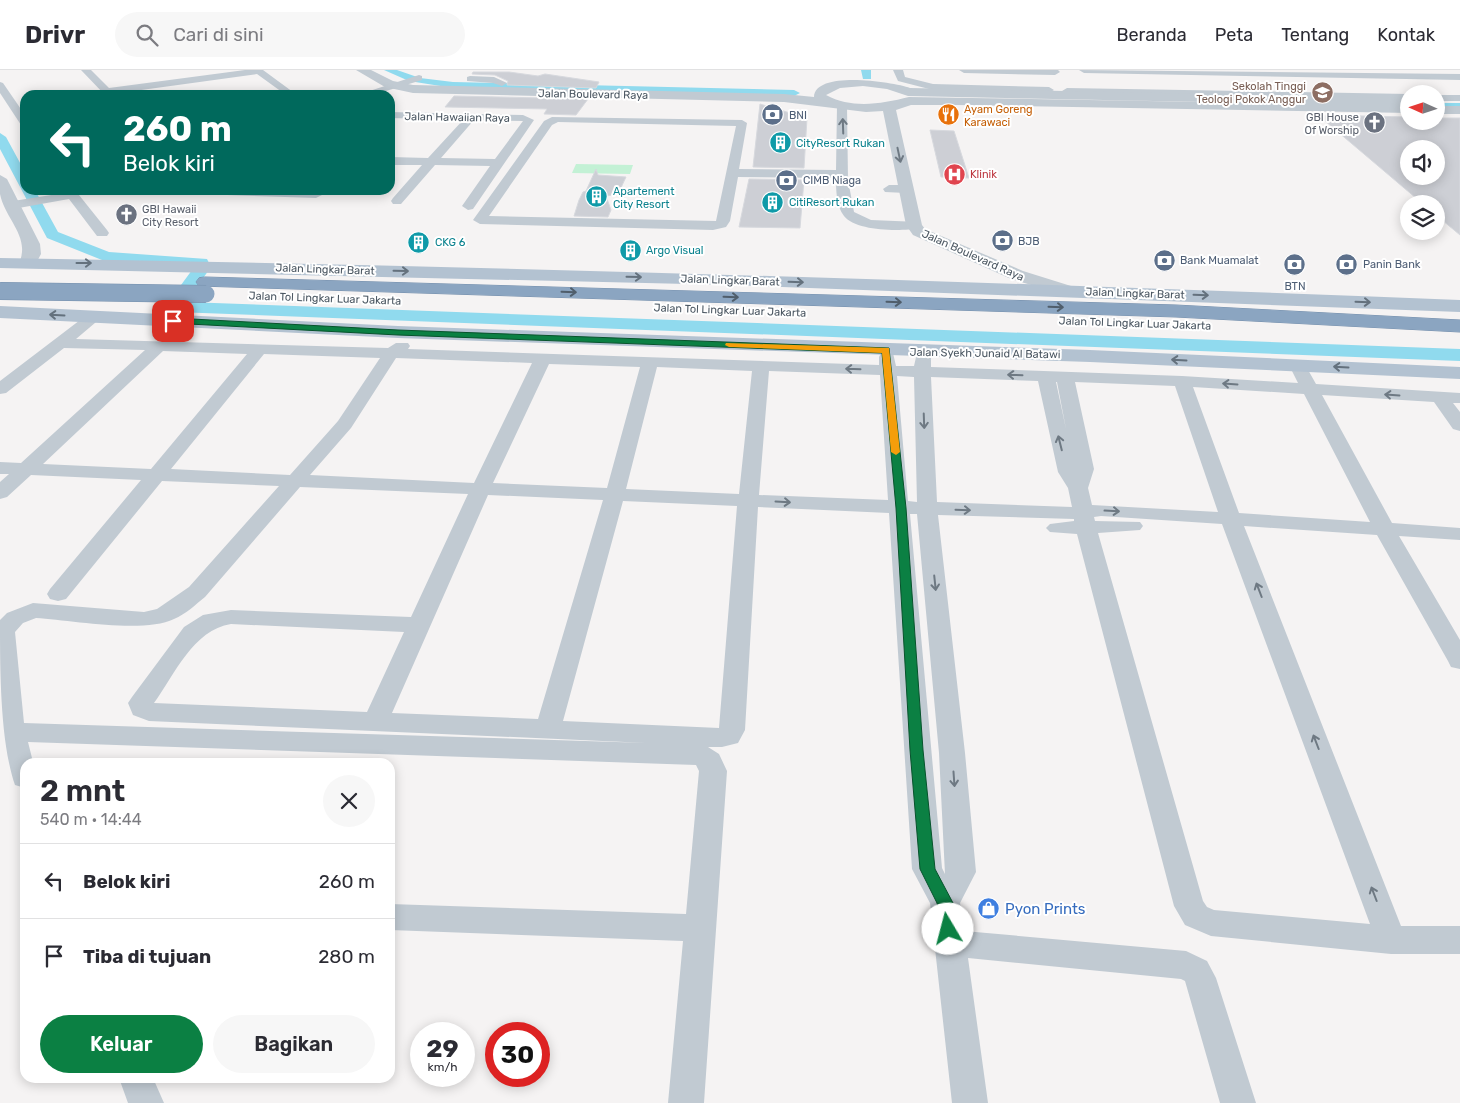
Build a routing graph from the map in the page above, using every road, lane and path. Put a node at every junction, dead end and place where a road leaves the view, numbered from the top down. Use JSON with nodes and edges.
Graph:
{"nodes":[{"id":1,"x":86,"y":70,"type":"edge"},
{"id":2,"x":362,"y":70,"type":"edge"},
{"id":3,"x":398,"y":70,"type":"edge"},
{"id":4,"x":846,"y":70,"type":"edge"},
{"id":5,"x":879,"y":70,"type":"edge"},
{"id":6,"x":898,"y":70,"type":"edge"},
{"id":7,"x":964,"y":70,"type":"edge"},
{"id":8,"x":1084,"y":70,"type":"edge"},
{"id":9,"x":1450,"y":70,"type":"edge"},
{"id":10,"x":258,"y":71,"type":"edge"},
{"id":11,"x":1245,"y":71,"type":"edge"},
{"id":12,"x":1460,"y":76,"type":"edge"},
{"id":13,"x":197,"y":79,"type":"junction"},
{"id":14,"x":470,"y":79,"type":"dead end"},
{"id":15,"x":173,"y":82,"type":"junction"},
{"id":16,"x":1061,"y":82,"type":"edge"},
{"id":17,"x":414,"y":83,"type":"junction"},
{"id":18,"x":502,"y":83,"type":"junction"},
{"id":19,"x":846,"y":84,"type":"junction"},
{"id":20,"x":880,"y":84,"type":"junction"},
{"id":21,"x":0,"y":85,"type":"edge"},
{"id":22,"x":107,"y":90,"type":"edge"},
{"id":23,"x":126,"y":90,"type":"edge"},
{"id":24,"x":181,"y":90,"type":"edge"},
{"id":25,"x":210,"y":90,"type":"dead end"},
{"id":26,"x":285,"y":90,"type":"edge"},
{"id":27,"x":384,"y":90,"type":"edge"},
{"id":28,"x":395,"y":90,"type":"edge"},
{"id":29,"x":823,"y":90,"type":"junction"},
{"id":30,"x":1049,"y":90,"type":"dead end"},
{"id":31,"x":909,"y":96,"type":"junction"},
{"id":32,"x":1400,"y":97,"type":"edge"},
{"id":33,"x":1445,"y":98,"type":"edge"},
{"id":34,"x":1460,"y":98,"type":"edge"},
{"id":35,"x":828,"y":102,"type":"junction"},
{"id":36,"x":1297,"y":102,"type":"junction"},
{"id":37,"x":1400,"y":102,"type":"edge"},
{"id":38,"x":1445,"y":102,"type":"edge"},
{"id":39,"x":1460,"y":103,"type":"edge"},
{"id":40,"x":842,"y":106,"type":"junction"},
{"id":41,"x":883,"y":108,"type":"junction"},
{"id":42,"x":1400,"y":108,"type":"edge"},
{"id":43,"x":1445,"y":110,"type":"edge"},
{"id":44,"x":1460,"y":110,"type":"edge"},
{"id":45,"x":20,"y":115,"type":"edge"},
{"id":46,"x":396,"y":115,"type":"edge"},
{"id":47,"x":471,"y":117,"type":"junction"},
{"id":48,"x":395,"y":161,"type":"edge"},
{"id":49,"x":432,"y":162,"type":"junction"},
{"id":50,"x":500,"y":163,"type":"junction"},
{"id":51,"x":733,"y":170,"type":"junction"},
{"id":52,"x":842,"y":171,"type":"junction"},
{"id":53,"x":893,"y":178,"type":"junction"},
{"id":54,"x":0,"y":179,"type":"edge"},
{"id":55,"x":59,"y":195,"type":"edge"},
{"id":56,"x":72,"y":195,"type":"edge"},
{"id":57,"x":397,"y":201,"type":"dead end"},
{"id":58,"x":17,"y":204,"type":"junction"},
{"id":59,"x":468,"y":206,"type":"dead end"},
{"id":60,"x":894,"y":225,"type":"junction"},
{"id":61,"x":914,"y":225,"type":"junction"},
{"id":62,"x":102,"y":233,"type":"dead end"},
{"id":63,"x":0,"y":263,"type":"edge"},
{"id":64,"x":28,"y":263,"type":"junction"},
{"id":65,"x":178,"y":265,"type":"junction"},
{"id":66,"x":0,"y":280,"type":"edge"},
{"id":67,"x":0,"y":287,"type":"edge"},
{"id":68,"x":976,"y":287,"type":"junction"},
{"id":69,"x":206,"y":288,"type":"junction"},
{"id":70,"x":1065,"y":290,"type":"junction"},
{"id":71,"x":0,"y":292,"type":"edge"},
{"id":72,"x":1460,"y":306,"type":"edge"},
{"id":73,"x":0,"y":312,"type":"edge"},
{"id":74,"x":94,"y":317,"type":"junction"},
{"id":75,"x":1460,"y":326,"type":"edge"},
{"id":76,"x":351,"y":330,"type":"junction"},
{"id":77,"x":404,"y":332,"type":"junction"},
{"id":78,"x":1460,"y":340,"type":"edge"},
{"id":79,"x":61,"y":344,"type":"junction"},
{"id":80,"x":159,"y":346,"type":"junction"},
{"id":81,"x":259,"y":350,"type":"junction"},
{"id":82,"x":391,"y":353,"type":"junction"},
{"id":83,"x":543,"y":358,"type":"junction"},
{"id":84,"x":887,"y":360,"type":"junction"},
{"id":85,"x":650,"y":362,"type":"junction"},
{"id":86,"x":923,"y":362,"type":"junction"},
{"id":87,"x":1296,"y":365,"type":"junction"},
{"id":88,"x":761,"y":366,"type":"junction"},
{"id":89,"x":1460,"y":373,"type":"edge"},
{"id":90,"x":1046,"y":376,"type":"junction"},
{"id":91,"x":1065,"y":377,"type":"junction"},
{"id":92,"x":1182,"y":381,"type":"junction"},
{"id":93,"x":0,"y":389,"type":"edge"},
{"id":94,"x":1310,"y":389,"type":"junction"},
{"id":95,"x":1460,"y":398,"type":"edge"},
{"id":96,"x":1441,"y":399,"type":"junction"},
{"id":97,"x":1460,"y":425,"type":"edge"},
{"id":98,"x":8,"y":479,"type":"edge"},
{"id":99,"x":148,"y":481,"type":"junction"},
{"id":100,"x":288,"y":488,"type":"junction"},
{"id":101,"x":1078,"y":488,"type":"junction"},
{"id":102,"x":477,"y":496,"type":"junction"},
{"id":103,"x":613,"y":502,"type":"junction"},
{"id":104,"x":748,"y":508,"type":"junction"},
{"id":105,"x":901,"y":514,"type":"junction"},
{"id":106,"x":928,"y":516,"type":"junction"},
{"id":107,"x":1085,"y":520,"type":"junction"},
{"id":108,"x":1233,"y":524,"type":"junction"},
{"id":109,"x":1388,"y":534,"type":"junction"},
{"id":110,"x":1460,"y":534,"type":"edge"},
{"id":111,"x":1460,"y":546,"type":"edge"},
{"id":112,"x":58,"y":594,"type":"dead end"},
{"id":113,"x":419,"y":625,"type":"junction"},
{"id":114,"x":1460,"y":661,"type":"edge"},
{"id":115,"x":375,"y":723,"type":"junction"},
{"id":116,"x":548,"y":728,"type":"junction"},
{"id":117,"x":12,"y":732,"type":"junction"},
{"id":118,"x":916,"y":750,"type":"junction"},
{"id":119,"x":952,"y":753,"type":"junction"},
{"id":120,"x":20,"y":764,"type":"edge"},
{"id":121,"x":945,"y":903,"type":"junction"},
{"id":122,"x":395,"y":917,"type":"edge"},
{"id":123,"x":699,"y":928,"type":"junction"},
{"id":124,"x":1391,"y":940,"type":"junction"},
{"id":125,"x":1460,"y":940,"type":"edge"},
{"id":126,"x":951,"y":943,"type":"junction"},
{"id":127,"x":138,"y":1083,"type":"edge"},
{"id":128,"x":146,"y":1103,"type":"edge"},
{"id":129,"x":686,"y":1103,"type":"edge"},
{"id":130,"x":970,"y":1103,"type":"edge"},
{"id":131,"x":1238,"y":1103,"type":"edge"}],
"edges":[{"from":1,"to":22,"type":"street"},
{"from":2,"to":17,"type":"street","name":"Jalan Boulevard Raya"},
{"from":3,"to":17,"type":"street","name":"Jalan Boulevard Raya"},
{"from":4,"to":19,"type":"street"},
{"from":5,"to":20,"type":"street"},
{"from":6,"to":30,"type":"street"},
{"from":7,"to":16,"type":"street"},
{"from":8,"to":11,"type":"street"},
{"from":9,"to":12,"type":"street"},
{"from":10,"to":13,"type":"street"},
{"from":10,"to":26,"type":"street"},
{"from":11,"to":12,"type":"street"},
{"from":13,"to":15,"type":"street"},
{"from":13,"to":25,"type":"street"},
{"from":14,"to":18,"type":"street"},
{"from":15,"to":23,"type":"street"},
{"from":15,"to":24,"type":"street"},
{"from":16,"to":31,"type":"street"},
{"from":16,"to":36,"type":"street"},
{"from":17,"to":18,"type":"street","name":"Jalan Boulevard Raya"},
{"from":17,"to":27,"type":"street"},
{"from":17,"to":28,"type":"street"},
{"from":17,"to":35,"type":"street","name":"Jalan Boulevard Raya"},
{"from":18,"to":29,"type":"street","name":"Jalan Boulevard Raya"},
{"from":19,"to":20,"type":"street","name":"Jalan Boulevard Raya"},
{"from":19,"to":29,"type":"street","name":"Jalan Boulevard Raya"},
{"from":20,"to":31,"type":"street","name":"Jalan Boulevard Raya"},
{"from":21,"to":45,"type":"street"},
{"from":29,"to":35,"type":"street"},
{"from":31,"to":36,"type":"street"},
{"from":31,"to":41,"type":"street"},
{"from":32,"to":36,"type":"street"},
{"from":33,"to":34,"type":"street"},
{"from":35,"to":40,"type":"street","name":"Jalan Boulevard Raya"},
{"from":36,"to":37,"type":"street"},
{"from":36,"to":42,"type":"street"},
{"from":38,"to":39,"type":"street"},
{"from":40,"to":41,"type":"street","name":"Jalan Boulevard Raya"},
{"from":52,"to":40,"type":"street","one_way":true},
{"from":41,"to":53,"type":"street","name":"Jalan Boulevard Raya","one_way":true},
{"from":41,"to":53,"type":"street","name":"Jalan Boulevard Raya"},
{"from":43,"to":44,"type":"street"},
{"from":46,"to":47,"type":"street","name":"Jalan Hawaiian Raya"},
{"from":47,"to":49,"type":"street"},
{"from":47,"to":50,"type":"street","name":"Jalan Hawaiian Raya"},
{"from":48,"to":49,"type":"street"},
{"from":49,"to":50,"type":"street"},
{"from":49,"to":57,"type":"street"},
{"from":50,"to":59,"type":"street"},
{"from":51,"to":51,"type":"street"},
{"from":51,"to":52,"type":"street"},
{"from":52,"to":60,"type":"street"},
{"from":53,"to":60,"type":"street","name":"Jalan Boulevard Raya"},
{"from":53,"to":61,"type":"street","name":"Jalan Boulevard Raya"},
{"from":54,"to":58,"type":"street"},
{"from":55,"to":58,"type":"street"},
{"from":56,"to":62,"type":"street"},
{"from":58,"to":64,"type":"street"},
{"from":60,"to":61,"type":"street"},
{"from":60,"to":68,"type":"street","name":"Jalan Boulevard Raya"},
{"from":61,"to":70,"type":"street","name":"Jalan Boulevard Raya"},
{"from":63,"to":64,"type":"main road","name":"Jalan Lingkar Barat"},
{"from":64,"to":65,"type":"main road","name":"Jalan Lingkar Barat","one_way":true},
{"from":64,"to":67,"type":"main road"},
{"from":65,"to":68,"type":"main road","name":"Jalan Lingkar Barat","one_way":true},
{"from":65,"to":76,"type":"main road"},
{"from":66,"to":69,"type":"highway","name":"Jalan Tol Lingkar Luar Jakarta"},
{"from":68,"to":70,"type":"main road","name":"Jalan Lingkar Barat"},
{"from":69,"to":71,"type":"highway","name":"Jalan Tol Lingkar Luar Jakarta","bridge":true},
{"from":69,"to":75,"type":"highway","name":"Jalan Tol Lingkar Luar Jakarta","one_way":true},
{"from":69,"to":78,"type":"highway","name":"Jalan Tol Lingkar Luar Jakarta"},
{"from":70,"to":72,"type":"main road","name":"Jalan Lingkar Barat","one_way":true},
{"from":74,"to":73,"type":"main road","name":"Jalan Syekh Junaid Al Batawi","one_way":true},
{"from":74,"to":76,"type":"main road","name":"Jalan Syekh Junaid Al Batawi"},
{"from":74,"to":79,"type":"street"},
{"from":76,"to":77,"type":"main road","name":"Jalan Syekh Junaid Al Batawi"},
{"from":77,"to":82,"type":"street"},
{"from":77,"to":84,"type":"main road","name":"Jalan Syekh Junaid Al Batawi"},
{"from":79,"to":80,"type":"street"},
{"from":79,"to":93,"type":"street"},
{"from":80,"to":81,"type":"street"},
{"from":80,"to":98,"type":"street"},
{"from":81,"to":82,"type":"street"},
{"from":81,"to":99,"type":"street"},
{"from":82,"to":83,"type":"street"},
{"from":82,"to":100,"type":"street"},
{"from":83,"to":85,"type":"street"},
{"from":83,"to":102,"type":"street"},
{"from":84,"to":86,"type":"main road","name":"Jalan Syekh Junaid Al Batawi"},
{"from":84,"to":88,"type":"street","one_way":true},
{"from":84,"to":105,"type":"street"},
{"from":85,"to":88,"type":"street"},
{"from":85,"to":103,"type":"street"},
{"from":87,"to":86,"type":"main road","name":"Jalan Syekh Junaid Al Batawi","one_way":true},
{"from":90,"to":86,"type":"street","one_way":true},
{"from":86,"to":106,"type":"street","one_way":true},
{"from":89,"to":87,"type":"main road","name":"Jalan Syekh Junaid Al Batawi","one_way":true},
{"from":87,"to":94,"type":"street"},
{"from":88,"to":104,"type":"street"},
{"from":90,"to":91,"type":"street"},
{"from":101,"to":90,"type":"street","one_way":true},
{"from":91,"to":92,"type":"street"},
{"from":91,"to":101,"type":"street"},
{"from":94,"to":92,"type":"street","one_way":true},
{"from":92,"to":108,"type":"street"},
{"from":96,"to":94,"type":"street","one_way":true},
{"from":94,"to":109,"type":"street"},
{"from":95,"to":96,"type":"street"},
{"from":96,"to":97,"type":"street"},
{"from":98,"to":99,"type":"street"},
{"from":99,"to":100,"type":"street"},
{"from":99,"to":112,"type":"street"},
{"from":100,"to":102,"type":"street"},
{"from":100,"to":117,"type":"street"},
{"from":101,"to":107,"type":"street"},
{"from":102,"to":103,"type":"street"},
{"from":102,"to":113,"type":"street"},
{"from":103,"to":104,"type":"street"},
{"from":103,"to":116,"type":"street"},
{"from":104,"to":105,"type":"street"},
{"from":104,"to":116,"type":"street"},
{"from":105,"to":106,"type":"street"},
{"from":105,"to":118,"type":"street"},
{"from":106,"to":107,"type":"street"},
{"from":106,"to":119,"type":"street","one_way":true},
{"from":107,"to":108,"type":"street"},
{"from":107,"to":124,"type":"street"},
{"from":108,"to":109,"type":"street"},
{"from":124,"to":108,"type":"street","one_way":true},
{"from":109,"to":110,"type":"street"},
{"from":109,"to":111,"type":"street"},
{"from":109,"to":114,"type":"street"},
{"from":113,"to":115,"type":"street"},
{"from":113,"to":115,"type":"street"},
{"from":115,"to":116,"type":"street"},
{"from":117,"to":120,"type":"street"},
{"from":117,"to":123,"type":"street"},
{"from":118,"to":119,"type":"street"},
{"from":118,"to":121,"type":"street"},
{"from":119,"to":121,"type":"street","one_way":true},
{"from":121,"to":126,"type":"street"},
{"from":122,"to":123,"type":"street"},
{"from":123,"to":129,"type":"street"},
{"from":124,"to":125,"type":"street"},
{"from":126,"to":130,"type":"street"},
{"from":126,"to":131,"type":"street"},
{"from":127,"to":128,"type":"street"}]}
